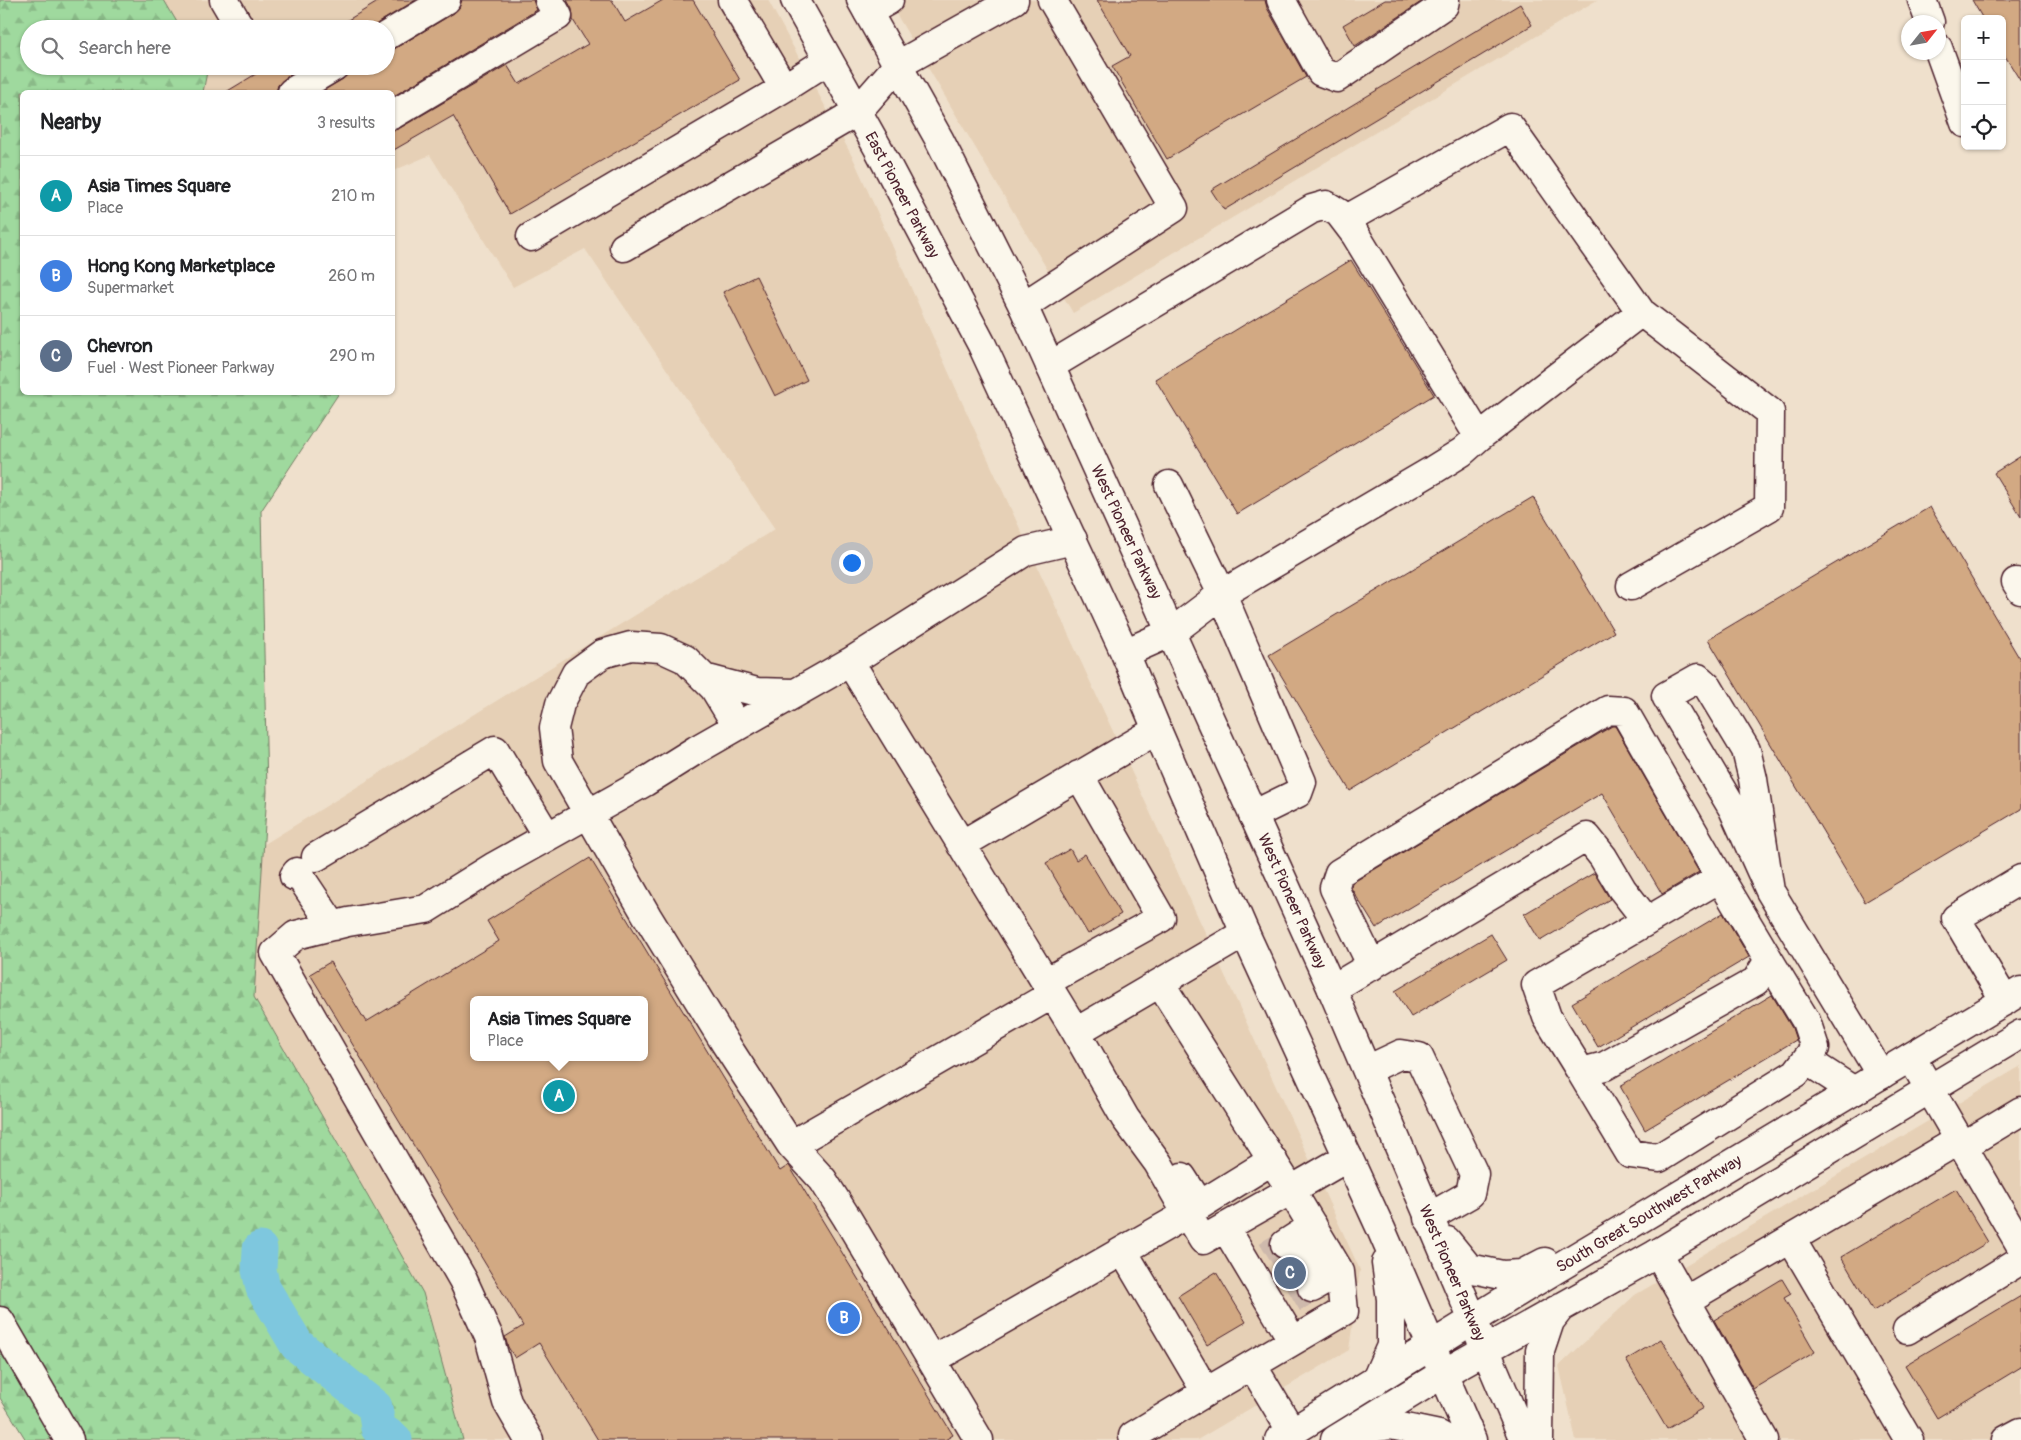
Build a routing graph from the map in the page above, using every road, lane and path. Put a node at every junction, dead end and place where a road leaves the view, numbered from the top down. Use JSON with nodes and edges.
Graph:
{"nodes":[{"id":1,"x":224,"y":0,"type":"edge"},
{"id":2,"x":446,"y":0,"type":"edge"},
{"id":3,"x":549,"y":0,"type":"edge"},
{"id":4,"x":732,"y":0,"type":"edge"},
{"id":5,"x":794,"y":0,"type":"edge"},
{"id":6,"x":1014,"y":0,"type":"edge"},
{"id":7,"x":1052,"y":0,"type":"edge"},
{"id":8,"x":1281,"y":0,"type":"edge"},
{"id":9,"x":1445,"y":0,"type":"edge"},
{"id":10,"x":1922,"y":0,"type":"edge"},
{"id":11,"x":873,"y":4,"type":"edge"},
{"id":12,"x":1927,"y":15,"type":"edge"},
{"id":13,"x":236,"y":20,"type":"edge"},
{"id":14,"x":395,"y":31,"type":"edge"},
{"id":15,"x":828,"y":60,"type":"junction"},
{"id":16,"x":1942,"y":60,"type":"edge"},
{"id":17,"x":898,"y":66,"type":"junction"},
{"id":18,"x":320,"y":75,"type":"edge"},
{"id":19,"x":784,"y":88,"type":"junction"},
{"id":20,"x":295,"y":90,"type":"edge"},
{"id":21,"x":857,"y":112,"type":"junction"},
{"id":22,"x":1961,"y":112,"type":"edge"},
{"id":23,"x":395,"y":113,"type":"edge"},
{"id":24,"x":1345,"y":220,"type":"junction"},
{"id":25,"x":531,"y":237,"type":"dead end"},
{"id":26,"x":624,"y":247,"type":"dead end"},
{"id":27,"x":1023,"y":306,"type":"junction"},
{"id":28,"x":1641,"y":312,"type":"junction"},
{"id":29,"x":1050,"y":366,"type":"junction"},
{"id":30,"x":1479,"y":437,"type":"junction"},
{"id":31,"x":1169,"y":485,"type":"dead end"},
{"id":32,"x":1074,"y":540,"type":"junction"},
{"id":33,"x":1631,"y":586,"type":"dead end"},
{"id":34,"x":1222,"y":594,"type":"junction"},
{"id":35,"x":1172,"y":632,"type":"junction"},
{"id":36,"x":1125,"y":652,"type":"junction"},
{"id":37,"x":850,"y":662,"type":"junction"},
{"id":38,"x":704,"y":678,"type":"junction"},
{"id":39,"x":796,"y":693,"type":"junction"},
{"id":40,"x":738,"y":726,"type":"junction"},
{"id":41,"x":1156,"y":730,"type":"junction"},
{"id":42,"x":1078,"y":775,"type":"junction"},
{"id":43,"x":587,"y":813,"type":"junction"},
{"id":44,"x":1253,"y":815,"type":"junction"},
{"id":45,"x":547,"y":836,"type":"junction"},
{"id":46,"x":961,"y":845,"type":"junction"},
{"id":47,"x":316,"y":857,"type":"dead end"},
{"id":48,"x":294,"y":876,"type":"dead end"},
{"id":49,"x":1720,"y":878,"type":"junction"},
{"id":50,"x":2021,"y":879,"type":"edge"},
{"id":51,"x":1770,"y":891,"type":"junction"},
{"id":52,"x":1647,"y":921,"type":"junction"},
{"id":53,"x":333,"y":926,"type":"junction"},
{"id":54,"x":1245,"y":932,"type":"junction"},
{"id":55,"x":1769,"y":960,"type":"junction"},
{"id":56,"x":1372,"y":966,"type":"junction"},
{"id":57,"x":1160,"y":983,"type":"junction"},
{"id":58,"x":1049,"y":988,"type":"junction"},
{"id":59,"x":1332,"y":989,"type":"junction"},
{"id":60,"x":2013,"y":996,"type":"edge"},
{"id":61,"x":1076,"y":1032,"type":"junction"},
{"id":62,"x":2021,"y":1034,"type":"edge"},
{"id":63,"x":1911,"y":1057,"type":"junction"},
{"id":64,"x":1806,"y":1060,"type":"junction"},
{"id":65,"x":1367,"y":1070,"type":"junction"},
{"id":66,"x":1581,"y":1072,"type":"junction"},
{"id":67,"x":1881,"y":1074,"type":"junction"},
{"id":68,"x":1930,"y":1089,"type":"junction"},
{"id":69,"x":1854,"y":1091,"type":"junction"},
{"id":70,"x":2021,"y":1111,"type":"edge"},
{"id":71,"x":1136,"y":1132,"type":"junction"},
{"id":72,"x":1961,"y":1143,"type":"junction"},
{"id":73,"x":791,"y":1145,"type":"junction"},
{"id":74,"x":1348,"y":1157,"type":"junction"},
{"id":75,"x":1273,"y":1160,"type":"junction"},
{"id":76,"x":1291,"y":1190,"type":"junction"},
{"id":77,"x":1187,"y":1214,"type":"junction"},
{"id":78,"x":1428,"y":1218,"type":"junction"},
{"id":79,"x":1313,"y":1226,"type":"junction"},
{"id":80,"x":1225,"y":1227,"type":"junction"},
{"id":81,"x":1381,"y":1229,"type":"junction"},
{"id":82,"x":1610,"y":1237,"type":"junction"},
{"id":83,"x":1791,"y":1239,"type":"junction"},
{"id":84,"x":2021,"y":1246,"type":"edge"},
{"id":85,"x":1123,"y":1251,"type":"junction"},
{"id":86,"x":1658,"y":1253,"type":"junction"},
{"id":87,"x":2021,"y":1260,"type":"edge"},
{"id":88,"x":1334,"y":1261,"type":"junction"},
{"id":89,"x":1280,"y":1277,"type":"junction"},
{"id":90,"x":1685,"y":1301,"type":"junction"},
{"id":91,"x":1562,"y":1306,"type":"junction"},
{"id":92,"x":1473,"y":1320,"type":"junction"},
{"id":93,"x":0,"y":1321,"type":"edge"},
{"id":94,"x":1908,"y":1330,"type":"dead end"},
{"id":95,"x":1293,"y":1341,"type":"junction"},
{"id":96,"x":1432,"y":1346,"type":"junction"},
{"id":97,"x":1486,"y":1350,"type":"junction"},
{"id":98,"x":932,"y":1360,"type":"junction"},
{"id":99,"x":1252,"y":1365,"type":"junction"},
{"id":100,"x":1444,"y":1373,"type":"junction"},
{"id":101,"x":1374,"y":1382,"type":"junction"},
{"id":102,"x":1206,"y":1392,"type":"junction"},
{"id":103,"x":2021,"y":1432,"type":"edge"},
{"id":104,"x":1343,"y":1435,"type":"edge"},
{"id":105,"x":1286,"y":1436,"type":"edge"},
{"id":106,"x":1131,"y":1439,"type":"edge"},
{"id":107,"x":69,"y":1440,"type":"edge"},
{"id":108,"x":529,"y":1440,"type":"edge"},
{"id":109,"x":979,"y":1440,"type":"edge"},
{"id":110,"x":1448,"y":1440,"type":"edge"},
{"id":111,"x":1472,"y":1440,"type":"edge"},
{"id":112,"x":1524,"y":1440,"type":"edge"},
{"id":113,"x":1539,"y":1440,"type":"edge"},
{"id":114,"x":1764,"y":1440,"type":"edge"},
{"id":115,"x":1909,"y":1440,"type":"edge"},
{"id":116,"x":2006,"y":1440,"type":"edge"}],
"edges":[{"from":1,"to":13,"type":"main road"},
{"from":2,"to":14,"type":"main road"},
{"from":3,"to":23,"type":"main road"},
{"from":4,"to":19,"type":"main road"},
{"from":5,"to":15,"type":"main road","name":"East Pioneer Parkway"},
{"from":6,"to":17,"type":"main road"},
{"from":7,"to":27,"type":"main road"},
{"from":8,"to":9,"type":"main road"},
{"from":10,"to":12,"type":"main road"},
{"from":11,"to":17,"type":"main road"},
{"from":15,"to":19,"type":"main road"},
{"from":15,"to":21,"type":"main road","name":"East Pioneer Parkway"},
{"from":16,"to":22,"type":"main road"},
{"from":17,"to":21,"type":"main road"},
{"from":17,"to":27,"type":"main road"},
{"from":18,"to":20,"type":"main road"},
{"from":19,"to":25,"type":"main road"},
{"from":21,"to":26,"type":"main road"},
{"from":21,"to":32,"type":"main road","name":"East Pioneer Parkway"},
{"from":24,"to":28,"type":"main road"},
{"from":24,"to":29,"type":"main road"},
{"from":24,"to":30,"type":"main road"},
{"from":27,"to":29,"type":"main road"},
{"from":28,"to":30,"type":"main road"},
{"from":28,"to":33,"type":"main road"},
{"from":29,"to":35,"type":"main road","name":"West Pioneer Parkway"},
{"from":30,"to":34,"type":"main road"},
{"from":31,"to":34,"type":"main road"},
{"from":32,"to":36,"type":"main road"},
{"from":32,"to":37,"type":"main road"},
{"from":34,"to":35,"type":"main road"},
{"from":34,"to":44,"type":"main road"},
{"from":35,"to":36,"type":"main road"},
{"from":35,"to":44,"type":"main road","name":"West Pioneer Parkway"},
{"from":36,"to":41,"type":"main road"},
{"from":37,"to":39,"type":"main road"},
{"from":37,"to":46,"type":"main road"},
{"from":38,"to":39,"type":"main road"},
{"from":38,"to":40,"type":"main road"},
{"from":38,"to":43,"type":"main road"},
{"from":39,"to":40,"type":"main road"},
{"from":40,"to":43,"type":"main road"},
{"from":41,"to":42,"type":"main road"},
{"from":41,"to":54,"type":"main road"},
{"from":42,"to":46,"type":"main road"},
{"from":42,"to":58,"type":"main road"},
{"from":43,"to":45,"type":"main road"},
{"from":43,"to":73,"type":"main road"},
{"from":44,"to":59,"type":"main road","name":"West Pioneer Parkway"},
{"from":45,"to":47,"type":"main road"},
{"from":45,"to":53,"type":"main road"},
{"from":46,"to":58,"type":"main road"},
{"from":48,"to":53,"type":"main road"},
{"from":49,"to":52,"type":"main road"},
{"from":49,"to":55,"type":"main road"},
{"from":49,"to":56,"type":"main road"},
{"from":50,"to":60,"type":"main road"},
{"from":51,"to":51,"type":"main road"},
{"from":51,"to":67,"type":"main road"},
{"from":52,"to":56,"type":"main road"},
{"from":52,"to":66,"type":"main road"},
{"from":53,"to":108,"type":"main road"},
{"from":54,"to":57,"type":"main road"},
{"from":54,"to":74,"type":"main road"},
{"from":55,"to":64,"type":"main road"},
{"from":55,"to":66,"type":"main road"},
{"from":56,"to":59,"type":"main road"},
{"from":57,"to":61,"type":"main road"},
{"from":57,"to":75,"type":"main road"},
{"from":58,"to":61,"type":"main road"},
{"from":58,"to":73,"type":"main road"},
{"from":59,"to":65,"type":"main road","name":"West Pioneer Parkway"},
{"from":60,"to":63,"type":"main road","name":"South Great Southwest Parkway"},
{"from":61,"to":71,"type":"main road"},
{"from":62,"to":68,"type":"main road"},
{"from":63,"to":67,"type":"main road","name":"South Great Southwest Parkway"},
{"from":63,"to":68,"type":"main road"},
{"from":64,"to":66,"type":"main road"},
{"from":64,"to":69,"type":"main road"},
{"from":65,"to":78,"type":"main road","name":"West Pioneer Parkway"},
{"from":65,"to":78,"type":"main road"},
{"from":67,"to":69,"type":"main road","name":"South Great Southwest Parkway"},
{"from":68,"to":72,"type":"main road"},
{"from":68,"to":86,"type":"main road"},
{"from":69,"to":82,"type":"main road","name":"South Great Southwest Parkway"},
{"from":70,"to":72,"type":"main road"},
{"from":71,"to":75,"type":"main road"},
{"from":71,"to":77,"type":"main road"},
{"from":72,"to":83,"type":"main road"},
{"from":72,"to":84,"type":"main road"},
{"from":73,"to":98,"type":"main road"},
{"from":74,"to":76,"type":"main road"},
{"from":74,"to":81,"type":"main road"},
{"from":75,"to":76,"type":"main road"},
{"from":76,"to":79,"type":"main road"},
{"from":76,"to":80,"type":"main road"},
{"from":77,"to":80,"type":"main road"},
{"from":77,"to":85,"type":"main road"},
{"from":78,"to":82,"type":"main road"},
{"from":78,"to":92,"type":"main road","name":"West Pioneer Parkway"},
{"from":79,"to":88,"type":"main road"},
{"from":79,"to":89,"type":"main road"},
{"from":80,"to":89,"type":"main road"},
{"from":81,"to":96,"type":"main road"},
{"from":81,"to":101,"type":"main road"},
{"from":82,"to":92,"type":"main road","name":"South Great Southwest Parkway"},
{"from":83,"to":90,"type":"main road"},
{"from":83,"to":115,"type":"main road"},
{"from":85,"to":98,"type":"main road"},
{"from":85,"to":102,"type":"main road"},
{"from":86,"to":90,"type":"main road"},
{"from":86,"to":91,"type":"main road"},
{"from":87,"to":94,"type":"main road"},
{"from":88,"to":89,"type":"main road"},
{"from":88,"to":95,"type":"main road"},
{"from":89,"to":95,"type":"main road"},
{"from":90,"to":114,"type":"main road"},
{"from":91,"to":97,"type":"main road"},
{"from":91,"to":113,"type":"main road"},
{"from":92,"to":96,"type":"main road","name":"South Great Southwest Parkway"},
{"from":92,"to":97,"type":"main road","name":"West Pioneer Parkway"},
{"from":93,"to":107,"type":"main road"},
{"from":95,"to":99,"type":"main road"},
{"from":96,"to":100,"type":"main road"},
{"from":96,"to":101,"type":"main road","name":"South Great Southwest Parkway"},
{"from":97,"to":100,"type":"main road"},
{"from":97,"to":112,"type":"main road","name":"West Pioneer Parkway"},
{"from":98,"to":109,"type":"main road"},
{"from":99,"to":102,"type":"main road"},
{"from":99,"to":105,"type":"main road"},
{"from":100,"to":104,"type":"main road"},
{"from":100,"to":111,"type":"main road"},
{"from":101,"to":105,"type":"main road","name":"South Great Southwest Parkway"},
{"from":102,"to":106,"type":"main road"},
{"from":103,"to":116,"type":"main road"},
{"from":104,"to":110,"type":"main road"}]}
